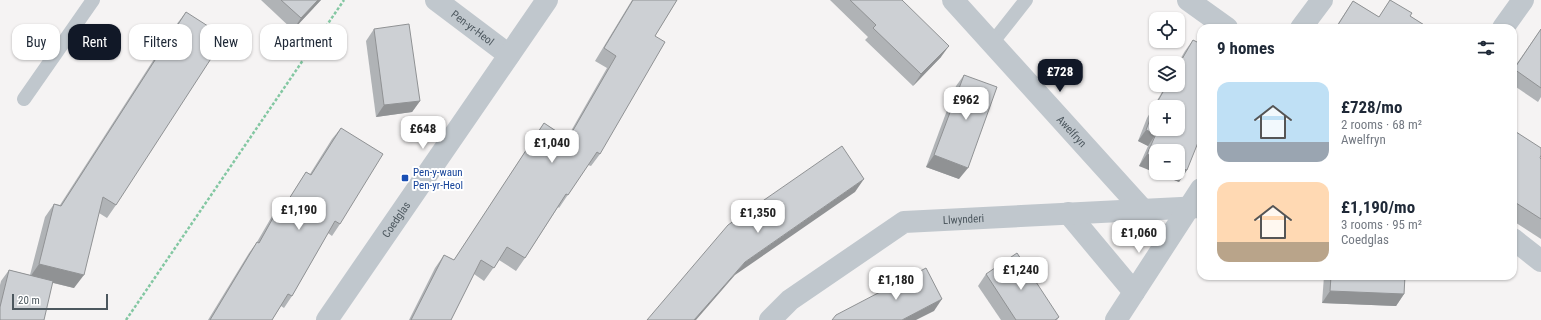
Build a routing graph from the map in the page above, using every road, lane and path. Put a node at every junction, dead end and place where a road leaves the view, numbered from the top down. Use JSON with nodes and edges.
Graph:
{"nodes":[{"id":1,"x":94,"y":0,"type":"edge"},
{"id":2,"x":344,"y":0,"type":"edge"},
{"id":3,"x":436,"y":0,"type":"edge"},
{"id":4,"x":547,"y":0,"type":"edge"},
{"id":5,"x":953,"y":0,"type":"edge"},
{"id":6,"x":1026,"y":0,"type":"edge"},
{"id":7,"x":1188,"y":0,"type":"edge"},
{"id":8,"x":1322,"y":0,"type":"edge"},
{"id":9,"x":1523,"y":0,"type":"edge"},
{"id":10,"x":1221,"y":24,"type":"edge"},
{"id":11,"x":1304,"y":24,"type":"edge"},
{"id":12,"x":1506,"y":24,"type":"edge"},
{"id":13,"x":992,"y":43,"type":"junction"},
{"id":14,"x":509,"y":55,"type":"junction"},
{"id":15,"x":24,"y":99,"type":"dead end"},
{"id":16,"x":1196,"y":207,"type":"edge"},
{"id":17,"x":1143,"y":210,"type":"junction"},
{"id":18,"x":1068,"y":213,"type":"junction"},
{"id":19,"x":1517,"y":242,"type":"edge"},
{"id":20,"x":1541,"y":261,"type":"edge"},
{"id":21,"x":1134,"y":292,"type":"junction"},
{"id":22,"x":126,"y":320,"type":"edge"},
{"id":23,"x":327,"y":320,"type":"edge"},
{"id":24,"x":770,"y":320,"type":"edge"},
{"id":25,"x":1116,"y":320,"type":"edge"}],
"edges":[{"from":1,"to":15,"type":"lane"},
{"from":2,"to":22,"type":"path"},
{"from":3,"to":14,"type":"street","name":"Pen-yr-Heol"},
{"from":4,"to":14,"type":"street","name":"Coedglas"},
{"from":5,"to":13,"type":"street","name":"Awelfryn"},
{"from":6,"to":13,"type":"lane"},
{"from":7,"to":10,"type":"street"},
{"from":8,"to":11,"type":"street"},
{"from":9,"to":12,"type":"street"},
{"from":13,"to":17,"type":"street","name":"Awelfryn"},
{"from":14,"to":23,"type":"street","name":"Coedglas"},
{"from":16,"to":17,"type":"street","name":"Llwynderi"},
{"from":16,"to":21,"type":"street"},
{"from":17,"to":18,"type":"street","name":"Llwynderi"},
{"from":18,"to":21,"type":"street"},
{"from":18,"to":24,"type":"street","name":"Llwynderi"},
{"from":19,"to":20,"type":"street"},
{"from":21,"to":25,"type":"street"}]}
